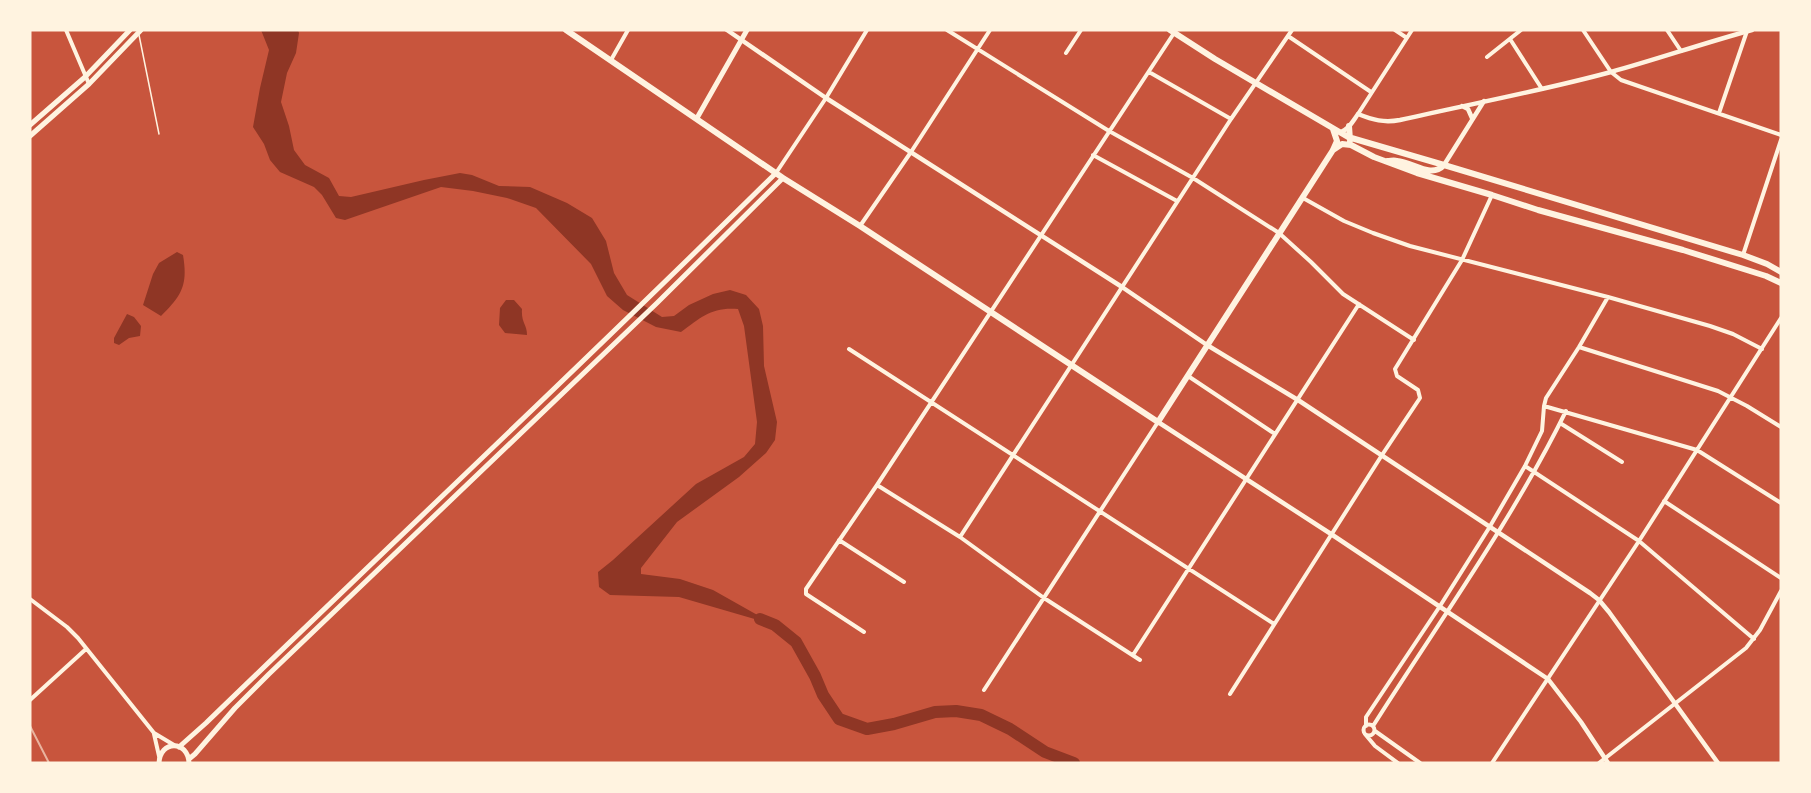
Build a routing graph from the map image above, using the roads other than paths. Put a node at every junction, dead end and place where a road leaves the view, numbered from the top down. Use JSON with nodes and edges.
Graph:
{"nodes":[{"id":1,"x":66,"y":30,"type":"edge"},
{"id":2,"x":130,"y":30,"type":"edge"},
{"id":3,"x":566,"y":30,"type":"edge"},
{"id":4,"x":628,"y":30,"type":"edge"},
{"id":5,"x":727,"y":30,"type":"edge"},
{"id":6,"x":747,"y":30,"type":"edge"},
{"id":7,"x":867,"y":30,"type":"edge"},
{"id":8,"x":947,"y":30,"type":"edge"},
{"id":9,"x":990,"y":30,"type":"edge"},
{"id":10,"x":1081,"y":30,"type":"edge"},
{"id":11,"x":1292,"y":30,"type":"edge"},
{"id":12,"x":1395,"y":30,"type":"edge"},
{"id":13,"x":1412,"y":30,"type":"edge"},
{"id":14,"x":1521,"y":30,"type":"edge"},
{"id":15,"x":1583,"y":30,"type":"edge"},
{"id":16,"x":1667,"y":30,"type":"edge"},
{"id":17,"x":140,"y":31,"type":"edge"},
{"id":18,"x":1174,"y":31,"type":"edge"},
{"id":19,"x":1749,"y":31,"type":"edge"},
{"id":20,"x":1288,"y":36,"type":"junction"},
{"id":21,"x":741,"y":38,"type":"junction"},
{"id":22,"x":1407,"y":38,"type":"junction"},
{"id":23,"x":1510,"y":39,"type":"junction"},
{"id":24,"x":978,"y":49,"type":"junction"},
{"id":25,"x":1682,"y":51,"type":"junction"},
{"id":26,"x":1066,"y":52,"type":"dead end"},
{"id":27,"x":1487,"y":57,"type":"dead end"},
{"id":28,"x":611,"y":60,"type":"junction"},
{"id":29,"x":1149,"y":72,"type":"junction"},
{"id":30,"x":1611,"y":72,"type":"junction"},
{"id":31,"x":85,"y":77,"type":"junction"},
{"id":32,"x":1255,"y":83,"type":"junction"},
{"id":33,"x":89,"y":84,"type":"junction"},
{"id":34,"x":1542,"y":90,"type":"junction"},
{"id":35,"x":1371,"y":92,"type":"junction"},
{"id":36,"x":826,"y":98,"type":"junction"},
{"id":37,"x":1484,"y":101,"type":"junction"},
{"id":38,"x":1462,"y":106,"type":"junction"},
{"id":39,"x":1719,"y":113,"type":"junction"},
{"id":40,"x":1358,"y":114,"type":"junction"},
{"id":41,"x":697,"y":118,"type":"junction"},
{"id":42,"x":1231,"y":119,"type":"junction"},
{"id":43,"x":1471,"y":121,"type":"junction"},
{"id":44,"x":30,"y":125,"type":"edge"},
{"id":45,"x":1349,"y":126,"type":"junction"},
{"id":46,"x":1333,"y":129,"type":"junction"},
{"id":47,"x":1109,"y":131,"type":"junction"},
{"id":48,"x":1341,"y":132,"type":"junction"},
{"id":49,"x":159,"y":134,"type":"dead end"},
{"id":50,"x":1781,"y":135,"type":"edge"},
{"id":51,"x":30,"y":136,"type":"edge"},
{"id":52,"x":1348,"y":137,"type":"junction"},
{"id":53,"x":1781,"y":140,"type":"edge"},
{"id":54,"x":1351,"y":145,"type":"junction"},
{"id":55,"x":1333,"y":150,"type":"junction"},
{"id":56,"x":911,"y":152,"type":"junction"},
{"id":57,"x":1093,"y":155,"type":"junction"},
{"id":58,"x":1384,"y":161,"type":"junction"},
{"id":59,"x":1444,"y":165,"type":"junction"},
{"id":60,"x":777,"y":173,"type":"junction"},
{"id":61,"x":783,"y":178,"type":"junction"},
{"id":62,"x":1193,"y":178,"type":"junction"},
{"id":63,"x":1492,"y":195,"type":"junction"},
{"id":64,"x":1302,"y":198,"type":"junction"},
{"id":65,"x":1177,"y":201,"type":"junction"},
{"id":66,"x":860,"y":226,"type":"junction"},
{"id":67,"x":1279,"y":233,"type":"junction"},
{"id":68,"x":1040,"y":235,"type":"junction"},
{"id":69,"x":1743,"y":255,"type":"junction"},
{"id":70,"x":1462,"y":260,"type":"junction"},
{"id":71,"x":1781,"y":272,"type":"edge"},
{"id":72,"x":1781,"y":283,"type":"edge"},
{"id":73,"x":1122,"y":287,"type":"junction"},
{"id":74,"x":1608,"y":297,"type":"junction"},
{"id":75,"x":1359,"y":304,"type":"junction"},
{"id":76,"x":991,"y":312,"type":"junction"},
{"id":77,"x":1781,"y":318,"type":"edge"},
{"id":78,"x":1414,"y":340,"type":"junction"},
{"id":79,"x":1207,"y":345,"type":"junction"},
{"id":80,"x":1580,"y":347,"type":"junction"},
{"id":81,"x":849,"y":349,"type":"dead end"},
{"id":82,"x":1762,"y":349,"type":"junction"},
{"id":83,"x":1072,"y":366,"type":"junction"},
{"id":84,"x":1187,"y":376,"type":"junction"},
{"id":85,"x":1731,"y":397,"type":"junction"},
{"id":86,"x":1298,"y":400,"type":"junction"},
{"id":87,"x":931,"y":402,"type":"junction"},
{"id":88,"x":1544,"y":406,"type":"junction"},
{"id":89,"x":1566,"y":411,"type":"junction"},
{"id":90,"x":1158,"y":422,"type":"junction"},
{"id":91,"x":1560,"y":423,"type":"junction"},
{"id":92,"x":1781,"y":428,"type":"edge"},
{"id":93,"x":1275,"y":434,"type":"junction"},
{"id":94,"x":1697,"y":450,"type":"junction"},
{"id":95,"x":1382,"y":455,"type":"junction"},
{"id":96,"x":1014,"y":456,"type":"junction"},
{"id":97,"x":1622,"y":462,"type":"dead end"},
{"id":98,"x":1525,"y":466,"type":"junction"},
{"id":99,"x":1534,"y":471,"type":"junction"},
{"id":100,"x":1245,"y":479,"type":"junction"},
{"id":101,"x":876,"y":485,"type":"junction"},
{"id":102,"x":1664,"y":501,"type":"junction"},
{"id":103,"x":1781,"y":503,"type":"edge"},
{"id":104,"x":1100,"y":511,"type":"junction"},
{"id":105,"x":1489,"y":528,"type":"junction"},
{"id":106,"x":1497,"y":533,"type":"junction"},
{"id":107,"x":1331,"y":534,"type":"junction"},
{"id":108,"x":960,"y":537,"type":"junction"},
{"id":109,"x":839,"y":540,"type":"junction"},
{"id":110,"x":1639,"y":541,"type":"junction"},
{"id":111,"x":1190,"y":569,"type":"junction"},
{"id":112,"x":1781,"y":578,"type":"edge"},
{"id":113,"x":904,"y":582,"type":"dead end"},
{"id":114,"x":1781,"y":591,"type":"edge"},
{"id":115,"x":1044,"y":598,"type":"junction"},
{"id":116,"x":30,"y":599,"type":"edge"},
{"id":117,"x":1599,"y":600,"type":"junction"},
{"id":118,"x":1440,"y":606,"type":"junction"},
{"id":119,"x":1446,"y":611,"type":"junction"},
{"id":120,"x":1274,"y":624,"type":"junction"},
{"id":121,"x":864,"y":632,"type":"dead end"},
{"id":122,"x":1754,"y":639,"type":"junction"},
{"id":123,"x":86,"y":649,"type":"junction"},
{"id":124,"x":1133,"y":655,"type":"junction"},
{"id":125,"x":1140,"y":660,"type":"dead end"},
{"id":126,"x":1401,"y":664,"type":"junction"},
{"id":127,"x":1409,"y":670,"type":"junction"},
{"id":128,"x":1548,"y":679,"type":"junction"},
{"id":129,"x":984,"y":690,"type":"dead end"},
{"id":130,"x":1230,"y":694,"type":"dead end"},
{"id":131,"x":32,"y":699,"type":"edge"},
{"id":132,"x":1674,"y":704,"type":"junction"},
{"id":133,"x":1369,"y":713,"type":"junction"},
{"id":134,"x":1378,"y":719,"type":"junction"},
{"id":135,"x":1366,"y":726,"type":"junction"},
{"id":136,"x":1374,"y":729,"type":"junction"},
{"id":137,"x":154,"y":733,"type":"junction"},
{"id":138,"x":1365,"y":734,"type":"junction"},
{"id":139,"x":177,"y":746,"type":"junction"},
{"id":140,"x":1604,"y":758,"type":"junction"},
{"id":141,"x":159,"y":760,"type":"edge"},
{"id":142,"x":189,"y":762,"type":"edge"},
{"id":143,"x":1398,"y":763,"type":"edge"},
{"id":144,"x":1420,"y":763,"type":"edge"},
{"id":145,"x":1492,"y":763,"type":"edge"},
{"id":146,"x":1599,"y":763,"type":"edge"},
{"id":147,"x":1608,"y":763,"type":"edge"},
{"id":148,"x":1718,"y":763,"type":"edge"}],
"edges":[{"from":1,"to":31,"type":"street"},
{"from":2,"to":31,"type":"main road"},
{"from":3,"to":28,"type":"main road"},
{"from":4,"to":28,"type":"street"},
{"from":5,"to":21,"type":"street"},
{"from":6,"to":21,"type":"main road"},
{"from":7,"to":36,"type":"street"},
{"from":8,"to":24,"type":"street"},
{"from":9,"to":24,"type":"street"},
{"from":10,"to":26,"type":"street"},
{"from":11,"to":20,"type":"street"},
{"from":12,"to":22,"type":"street"},
{"from":13,"to":22,"type":"street"},
{"from":14,"to":23,"type":"street"},
{"from":15,"to":30,"type":"street"},
{"from":16,"to":25,"type":"street"},
{"from":17,"to":33,"type":"main road"},
{"from":17,"to":49,"type":"lane"},
{"from":18,"to":29,"type":"street"},
{"from":18,"to":32,"type":"main road"},
{"from":19,"to":25,"type":"street"},
{"from":19,"to":39,"type":"street"},
{"from":20,"to":32,"type":"street"},
{"from":20,"to":35,"type":"street"},
{"from":21,"to":36,"type":"street"},
{"from":21,"to":41,"type":"main road"},
{"from":22,"to":35,"type":"street"},
{"from":23,"to":27,"type":"street"},
{"from":23,"to":34,"type":"street"},
{"from":24,"to":47,"type":"street"},
{"from":24,"to":56,"type":"street"},
{"from":25,"to":30,"type":"street"},
{"from":28,"to":41,"type":"main road"},
{"from":29,"to":42,"type":"street"},
{"from":29,"to":47,"type":"street"},
{"from":30,"to":34,"type":"street"},
{"from":30,"to":39,"type":"street"},
{"from":31,"to":33,"type":"street"},
{"from":31,"to":44,"type":"main road"},
{"from":32,"to":42,"type":"street"},
{"from":32,"to":46,"type":"main road"},
{"from":33,"to":51,"type":"main road"},
{"from":34,"to":37,"type":"street"},
{"from":35,"to":40,"type":"street"},
{"from":36,"to":56,"type":"street"},
{"from":36,"to":60,"type":"street"},
{"from":37,"to":38,"type":"street"},
{"from":37,"to":43,"type":"street"},
{"from":38,"to":40,"type":"street"},
{"from":38,"to":43,"type":"street"},
{"from":39,"to":50,"type":"street"},
{"from":40,"to":45,"type":"street"},
{"from":41,"to":60,"type":"main road"},
{"from":42,"to":62,"type":"street"},
{"from":43,"to":59,"type":"street"},
{"from":45,"to":48,"type":"street"},
{"from":45,"to":52,"type":"main road"},
{"from":46,"to":48,"type":"main road"},
{"from":46,"to":55,"type":"main road"},
{"from":47,"to":57,"type":"street"},
{"from":47,"to":62,"type":"street"},
{"from":48,"to":52,"type":"main road"},
{"from":52,"to":54,"type":"main road"},
{"from":52,"to":59,"type":"main road"},
{"from":53,"to":69,"type":"street"},
{"from":54,"to":55,"type":"main road"},
{"from":54,"to":58,"type":"main road"},
{"from":55,"to":64,"type":"main road"},
{"from":56,"to":66,"type":"street"},
{"from":56,"to":68,"type":"street"},
{"from":57,"to":65,"type":"street"},
{"from":57,"to":68,"type":"street"},
{"from":58,"to":59,"type":"main road"},
{"from":58,"to":63,"type":"main road"},
{"from":59,"to":69,"type":"main road"},
{"from":60,"to":61,"type":"main road"},
{"from":60,"to":139,"type":"main road"},
{"from":61,"to":66,"type":"main road"},
{"from":61,"to":142,"type":"main road"},
{"from":62,"to":65,"type":"street"},
{"from":62,"to":67,"type":"street"},
{"from":63,"to":70,"type":"street"},
{"from":63,"to":72,"type":"main road"},
{"from":64,"to":67,"type":"main road"},
{"from":64,"to":70,"type":"street"},
{"from":65,"to":73,"type":"street"},
{"from":66,"to":76,"type":"main road"},
{"from":67,"to":75,"type":"street"},
{"from":67,"to":79,"type":"main road"},
{"from":68,"to":73,"type":"street"},
{"from":68,"to":76,"type":"street"},
{"from":69,"to":71,"type":"main road"},
{"from":70,"to":74,"type":"street"},
{"from":70,"to":78,"type":"street"},
{"from":73,"to":79,"type":"street"},
{"from":73,"to":83,"type":"street"},
{"from":74,"to":80,"type":"street"},
{"from":74,"to":82,"type":"street"},
{"from":75,"to":78,"type":"street"},
{"from":75,"to":86,"type":"street"},
{"from":76,"to":83,"type":"main road"},
{"from":76,"to":87,"type":"street"},
{"from":77,"to":82,"type":"street"},
{"from":78,"to":95,"type":"street"},
{"from":79,"to":84,"type":"main road"},
{"from":79,"to":86,"type":"street"},
{"from":80,"to":85,"type":"street"},
{"from":80,"to":88,"type":"street"},
{"from":81,"to":87,"type":"street"},
{"from":82,"to":85,"type":"street"},
{"from":83,"to":90,"type":"main road"},
{"from":83,"to":96,"type":"street"},
{"from":84,"to":90,"type":"main road"},
{"from":84,"to":93,"type":"street"},
{"from":85,"to":92,"type":"street"},
{"from":85,"to":94,"type":"street"},
{"from":86,"to":93,"type":"street"},
{"from":86,"to":95,"type":"street"},
{"from":87,"to":96,"type":"street"},
{"from":87,"to":101,"type":"street"},
{"from":88,"to":89,"type":"street"},
{"from":88,"to":98,"type":"street"},
{"from":89,"to":91,"type":"street"},
{"from":89,"to":94,"type":"street"},
{"from":90,"to":100,"type":"street"},
{"from":90,"to":104,"type":"street"},
{"from":91,"to":97,"type":"street"},
{"from":91,"to":99,"type":"street"},
{"from":93,"to":100,"type":"street"},
{"from":94,"to":102,"type":"street"},
{"from":94,"to":103,"type":"street"},
{"from":95,"to":105,"type":"street"},
{"from":95,"to":107,"type":"street"},
{"from":96,"to":104,"type":"street"},
{"from":96,"to":108,"type":"street"},
{"from":98,"to":99,"type":"street"},
{"from":98,"to":105,"type":"street"},
{"from":99,"to":106,"type":"street"},
{"from":99,"to":110,"type":"street"},
{"from":100,"to":107,"type":"street"},
{"from":100,"to":111,"type":"street"},
{"from":101,"to":108,"type":"street"},
{"from":101,"to":109,"type":"street"},
{"from":102,"to":110,"type":"street"},
{"from":102,"to":112,"type":"street"},
{"from":104,"to":111,"type":"street"},
{"from":104,"to":115,"type":"street"},
{"from":105,"to":106,"type":"street"},
{"from":105,"to":118,"type":"street"},
{"from":106,"to":117,"type":"street"},
{"from":106,"to":119,"type":"street"},
{"from":107,"to":118,"type":"street"},
{"from":107,"to":120,"type":"street"},
{"from":108,"to":115,"type":"street"},
{"from":109,"to":113,"type":"street"},
{"from":109,"to":121,"type":"street"},
{"from":110,"to":117,"type":"street"},
{"from":110,"to":122,"type":"street"},
{"from":111,"to":120,"type":"street"},
{"from":111,"to":124,"type":"street"},
{"from":114,"to":122,"type":"street"},
{"from":115,"to":124,"type":"street"},
{"from":115,"to":129,"type":"street"},
{"from":116,"to":123,"type":"street"},
{"from":117,"to":128,"type":"street"},
{"from":117,"to":132,"type":"street"},
{"from":118,"to":119,"type":"street"},
{"from":118,"to":126,"type":"street"},
{"from":119,"to":127,"type":"street"},
{"from":119,"to":128,"type":"street"},
{"from":120,"to":130,"type":"street"},
{"from":122,"to":132,"type":"street"},
{"from":123,"to":131,"type":"street"},
{"from":123,"to":137,"type":"street"},
{"from":124,"to":125,"type":"street"},
{"from":126,"to":127,"type":"street"},
{"from":126,"to":133,"type":"street"},
{"from":127,"to":134,"type":"street"},
{"from":128,"to":140,"type":"street"},
{"from":128,"to":145,"type":"street"},
{"from":132,"to":140,"type":"street"},
{"from":132,"to":148,"type":"street"},
{"from":133,"to":134,"type":"street"},
{"from":133,"to":135,"type":"street"},
{"from":134,"to":136,"type":"street"},
{"from":135,"to":136,"type":"street"},
{"from":135,"to":138,"type":"street"},
{"from":136,"to":138,"type":"street"},
{"from":136,"to":144,"type":"street"},
{"from":137,"to":139,"type":"street"},
{"from":137,"to":141,"type":"street"},
{"from":138,"to":143,"type":"street"},
{"from":139,"to":141,"type":"main road"},
{"from":139,"to":142,"type":"main road"},
{"from":140,"to":146,"type":"street"},
{"from":140,"to":147,"type":"street"}]}
